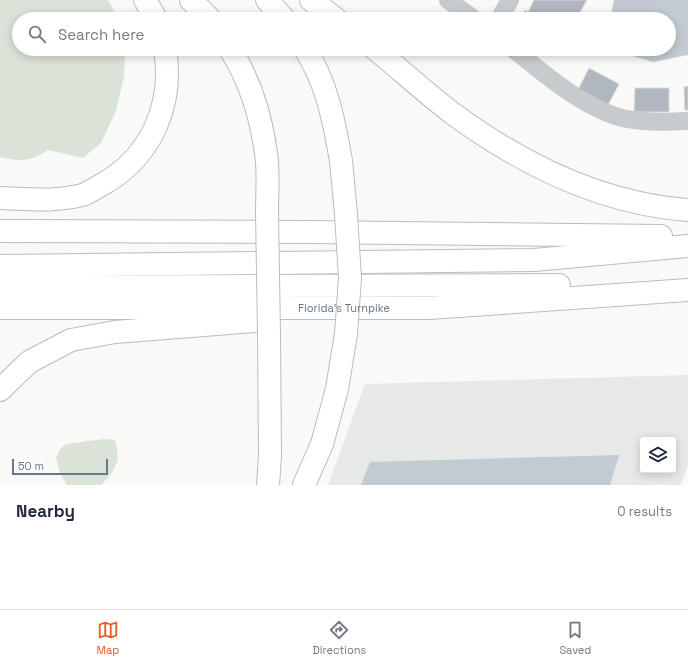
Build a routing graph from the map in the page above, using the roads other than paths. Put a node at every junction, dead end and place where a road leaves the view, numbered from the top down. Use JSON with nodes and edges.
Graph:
{"nodes":[{"id":1,"x":145,"y":0,"type":"edge"},
{"id":2,"x":191,"y":0,"type":"edge"},
{"id":3,"x":267,"y":0,"type":"edge"},
{"id":4,"x":311,"y":0,"type":"edge"},
{"id":5,"x":448,"y":0,"type":"edge"},
{"id":6,"x":510,"y":0,"type":"edge"},
{"id":7,"x":152,"y":12,"type":"edge"},
{"id":8,"x":203,"y":12,"type":"edge"},
{"id":9,"x":278,"y":12,"type":"edge"},
{"id":10,"x":327,"y":12,"type":"edge"},
{"id":11,"x":464,"y":12,"type":"edge"},
{"id":12,"x":503,"y":12,"type":"edge"},
{"id":13,"x":166,"y":56,"type":"edge"},
{"id":14,"x":234,"y":56,"type":"edge"},
{"id":15,"x":309,"y":56,"type":"edge"},
{"id":16,"x":384,"y":56,"type":"edge"},
{"id":17,"x":522,"y":56,"type":"edge"},
{"id":18,"x":688,"y":121,"type":"edge"},
{"id":19,"x":0,"y":198,"type":"edge"},
{"id":20,"x":688,"y":210,"type":"edge"},
{"id":21,"x":0,"y":231,"type":"edge"},
{"id":22,"x":688,"y":237,"type":"edge"},
{"id":23,"x":688,"y":246,"type":"edge"},
{"id":24,"x":0,"y":266,"type":"edge"},
{"id":25,"x":688,"y":284,"type":"edge"},
{"id":26,"x":0,"y":286,"type":"edge"},
{"id":27,"x":688,"y":290,"type":"edge"},
{"id":28,"x":0,"y":308,"type":"edge"},
{"id":29,"x":428,"y":308,"type":"junction"},
{"id":30,"x":0,"y":390,"type":"edge"},
{"id":31,"x":268,"y":485,"type":"edge"},
{"id":32,"x":304,"y":485,"type":"edge"}],
"edges":[{"from":1,"to":7,"type":"highway"},
{"from":2,"to":8,"type":"highway"},
{"from":3,"to":9,"type":"highway"},
{"from":4,"to":10,"type":"highway"},
{"from":5,"to":11,"type":"street"},
{"from":6,"to":12,"type":"street"},
{"from":13,"to":19,"type":"highway"},
{"from":14,"to":31,"type":"highway","bridge":true},
{"from":15,"to":32,"type":"highway","bridge":true},
{"from":16,"to":20,"type":"highway"},
{"from":17,"to":18,"type":"street"},
{"from":21,"to":22,"type":"highway"},
{"from":23,"to":24,"type":"highway"},
{"from":25,"to":26,"type":"highway"},
{"from":27,"to":29,"type":"highway","name":"Florida's Turnpike"},
{"from":28,"to":29,"type":"highway","name":"Florida's Turnpike"},
{"from":29,"to":30,"type":"highway"}]}
